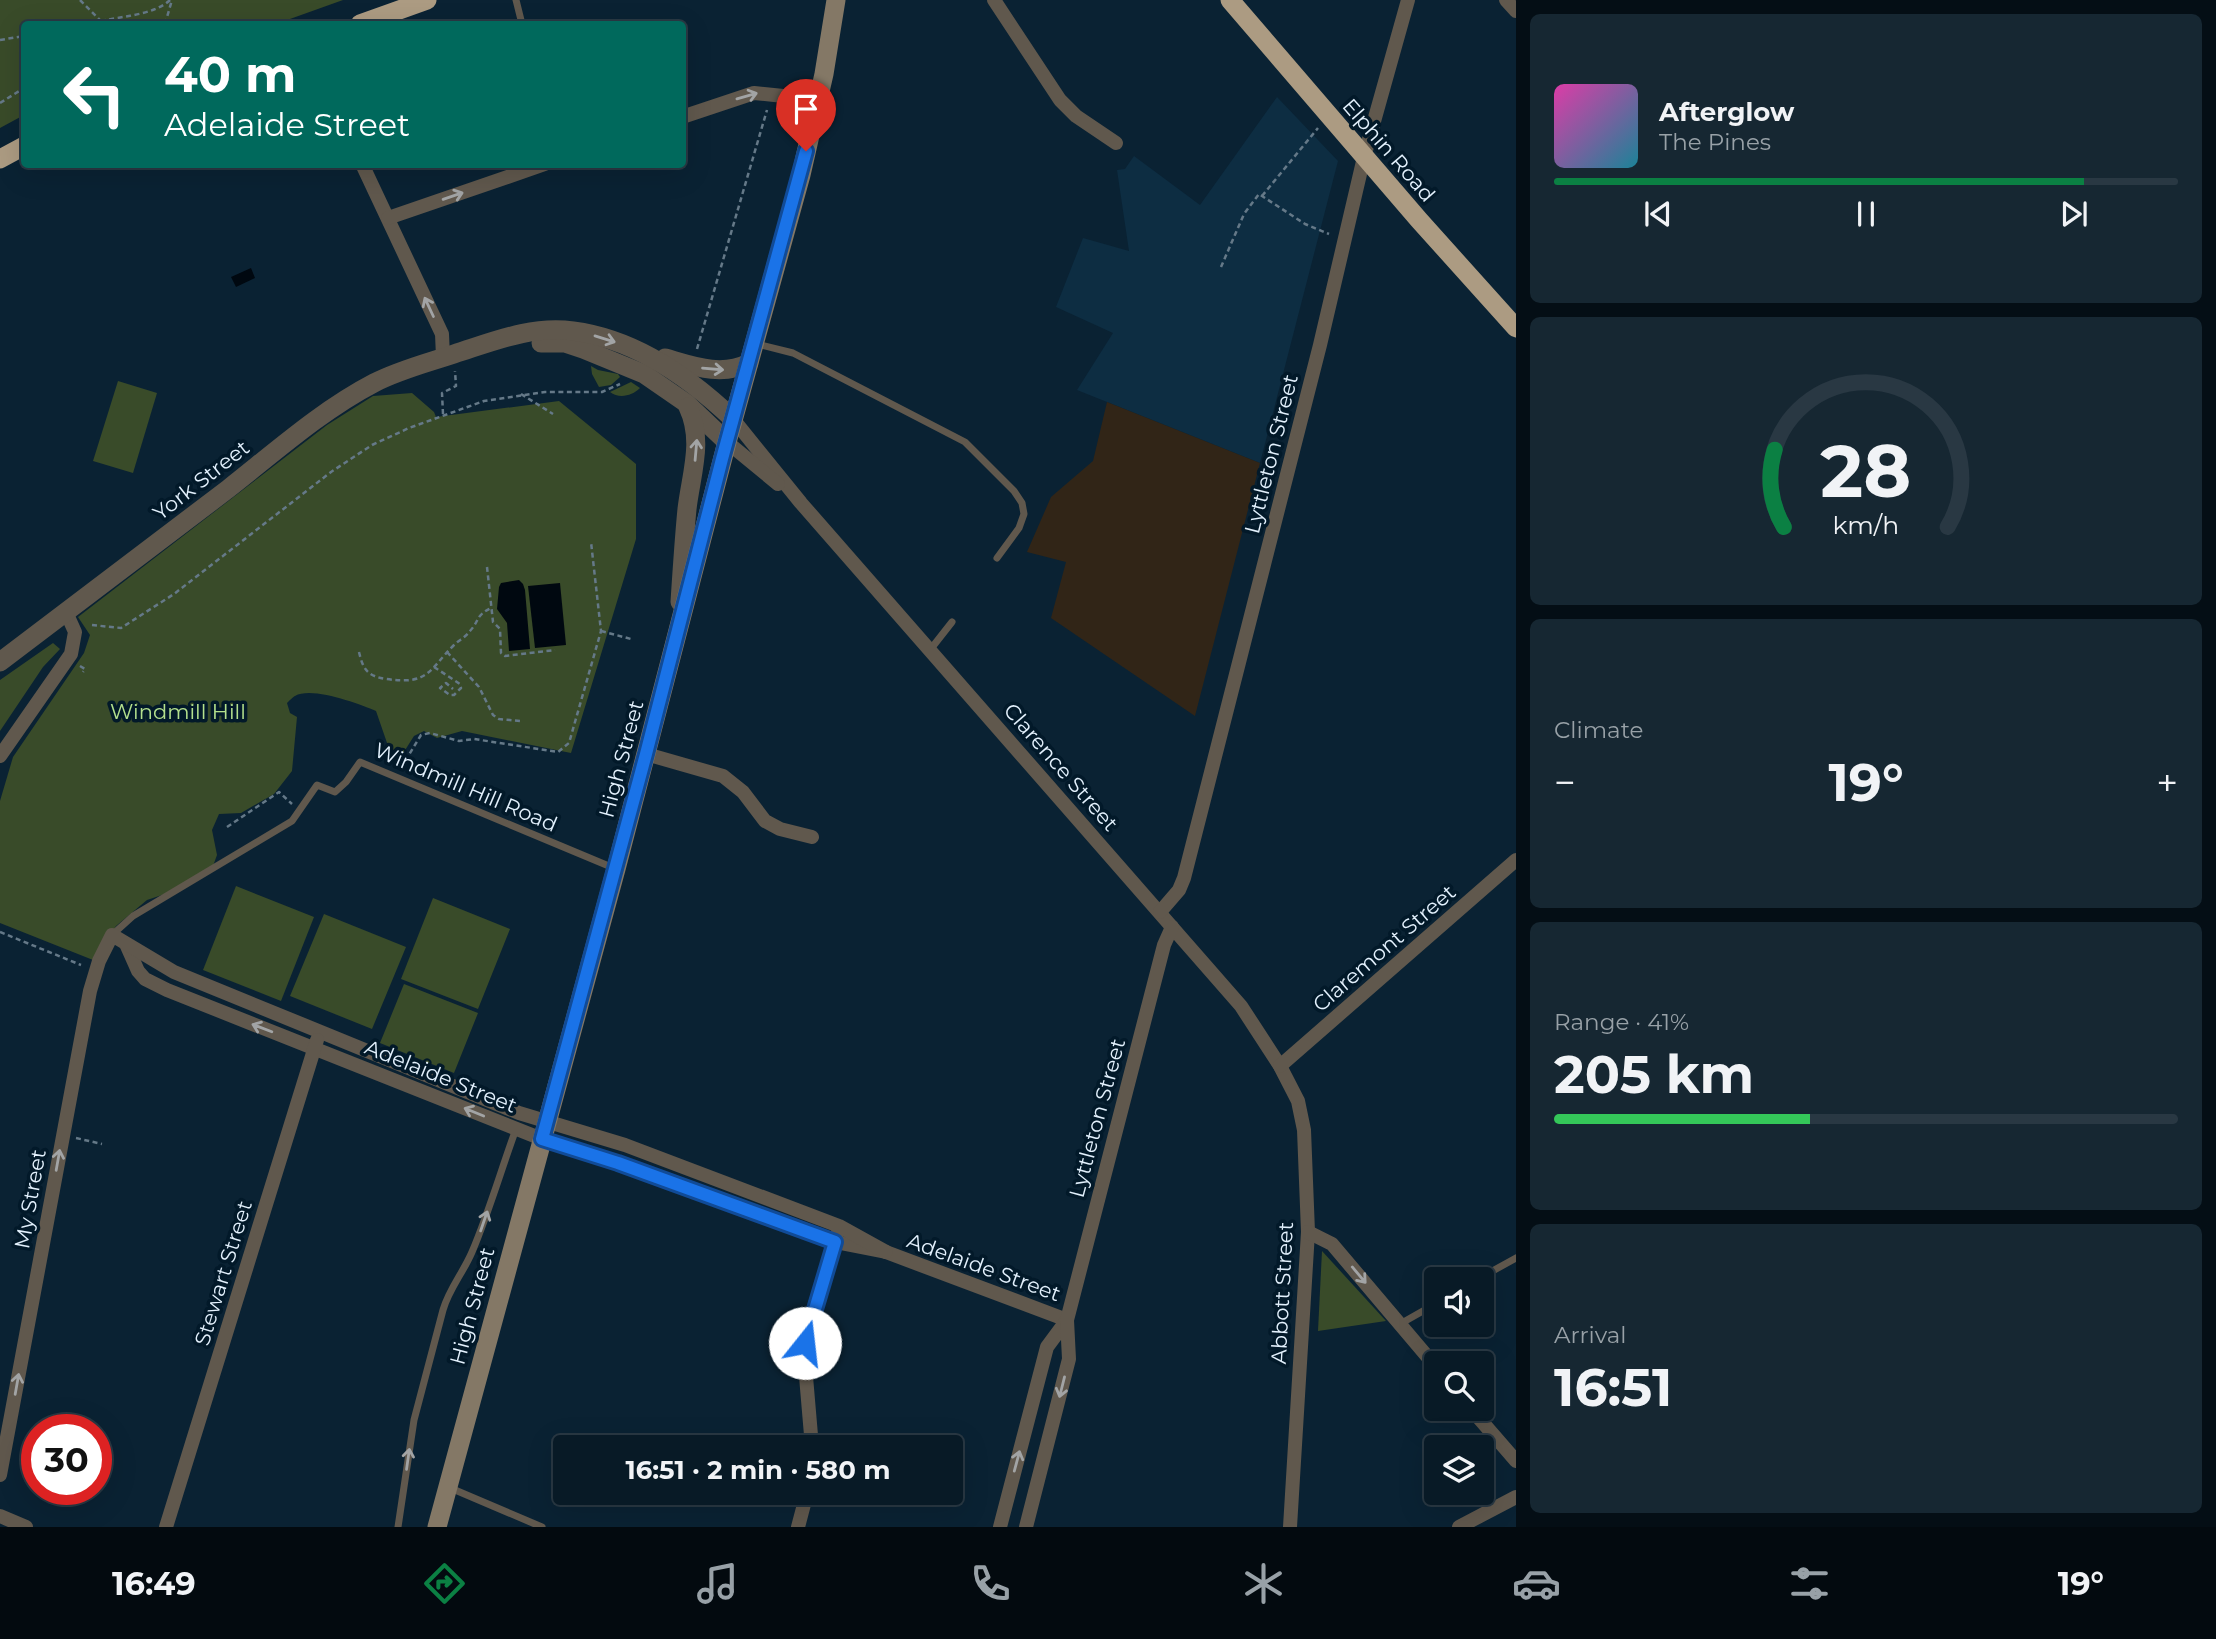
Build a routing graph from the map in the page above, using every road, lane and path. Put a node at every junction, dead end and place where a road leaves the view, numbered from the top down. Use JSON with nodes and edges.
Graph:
{"nodes":[{"id":1,"x":80,"y":0,"type":"edge"},
{"id":2,"x":171,"y":0,"type":"edge"},
{"id":3,"x":427,"y":0,"type":"edge"},
{"id":4,"x":516,"y":0,"type":"edge"},
{"id":5,"x":836,"y":0,"type":"edge"},
{"id":6,"x":994,"y":0,"type":"edge"},
{"id":7,"x":1230,"y":0,"type":"edge"},
{"id":8,"x":1408,"y":0,"type":"edge"},
{"id":9,"x":1506,"y":0,"type":"edge"},
{"id":10,"x":1516,"y":11,"type":"edge"},
{"id":11,"x":99,"y":21,"type":"edge"},
{"id":12,"x":109,"y":21,"type":"edge"},
{"id":13,"x":166,"y":21,"type":"edge"},
{"id":14,"x":368,"y":21,"type":"edge"},
{"id":15,"x":521,"y":21,"type":"edge"},
{"id":16,"x":21,"y":36,"type":"edge"},
{"id":17,"x":0,"y":40,"type":"edge"},
{"id":18,"x":21,"y":90,"type":"edge"},
{"id":19,"x":772,"y":93,"type":"junction"},
{"id":20,"x":0,"y":103,"type":"edge"},
{"id":21,"x":817,"y":104,"type":"junction"},
{"id":22,"x":686,"y":116,"type":"edge"},
{"id":23,"x":1329,"y":116,"type":"junction"},
{"id":24,"x":1116,"y":144,"type":"dead end"},
{"id":25,"x":21,"y":148,"type":"edge"},
{"id":26,"x":1364,"y":157,"type":"junction"},
{"id":27,"x":0,"y":159,"type":"edge"},
{"id":28,"x":364,"y":168,"type":"edge"},
{"id":29,"x":533,"y":168,"type":"edge"},
{"id":30,"x":1262,"y":196,"type":"junction"},
{"id":31,"x":388,"y":218,"type":"junction"},
{"id":32,"x":1345,"y":240,"type":"junction"},
{"id":33,"x":1221,"y":267,"type":"dead end"},
{"id":34,"x":1516,"y":328,"type":"edge"},
{"id":35,"x":755,"y":343,"type":"junction"},
{"id":36,"x":630,"y":348,"type":"junction"},
{"id":37,"x":696,"y":351,"type":"dead end"},
{"id":38,"x":749,"y":363,"type":"junction"},
{"id":39,"x":449,"y":364,"type":"junction"},
{"id":40,"x":619,"y":385,"type":"dead end"},
{"id":41,"x":522,"y":394,"type":"junction"},
{"id":42,"x":686,"y":403,"type":"junction"},
{"id":43,"x":443,"y":414,"type":"junction"},
{"id":44,"x":553,"y":414,"type":"dead end"},
{"id":45,"x":733,"y":419,"type":"junction"},
{"id":46,"x":727,"y":442,"type":"junction"},
{"id":47,"x":801,"y":503,"type":"junction"},
{"id":48,"x":591,"y":542,"type":"dead end"},
{"id":49,"x":997,"y":558,"type":"dead end"},
{"id":50,"x":487,"y":568,"type":"dead end"},
{"id":51,"x":491,"y":608,"type":"junction"},
{"id":52,"x":66,"y":612,"type":"junction"},
{"id":53,"x":679,"y":621,"type":"junction"},
{"id":54,"x":952,"y":622,"type":"dead end"},
{"id":55,"x":92,"y":625,"type":"dead end"},
{"id":56,"x":601,"y":631,"type":"junction"},
{"id":57,"x":631,"y":639,"type":"dead end"},
{"id":58,"x":555,"y":650,"type":"dead end"},
{"id":59,"x":930,"y":650,"type":"junction"},
{"id":60,"x":359,"y":652,"type":"dead end"},
{"id":61,"x":447,"y":652,"type":"junction"},
{"id":62,"x":0,"y":662,"type":"edge"},
{"id":63,"x":80,"y":666,"type":"dead end"},
{"id":64,"x":434,"y":667,"type":"junction"},
{"id":65,"x":83,"y":673,"type":"dead end"},
{"id":66,"x":453,"y":689,"type":"dead end"},
{"id":67,"x":520,"y":722,"type":"dead end"},
{"id":68,"x":646,"y":754,"type":"junction"},
{"id":69,"x":0,"y":756,"type":"edge"},
{"id":70,"x":398,"y":777,"type":"junction"},
{"id":71,"x":299,"y":811,"type":"junction"},
{"id":72,"x":227,"y":827,"type":"dead end"},
{"id":73,"x":811,"y":837,"type":"dead end"},
{"id":74,"x":1516,"y":860,"type":"edge"},
{"id":75,"x":616,"y":869,"type":"junction"},
{"id":76,"x":1160,"y":912,"type":"junction"},
{"id":77,"x":1172,"y":927,"type":"junction"},
{"id":78,"x":0,"y":932,"type":"edge"},
{"id":79,"x":118,"y":938,"type":"junction"},
{"id":80,"x":95,"y":971,"type":"junction"},
{"id":81,"x":174,"y":972,"type":"junction"},
{"id":82,"x":199,"y":982,"type":"junction"},
{"id":83,"x":167,"y":990,"type":"junction"},
{"id":84,"x":192,"y":1000,"type":"junction"},
{"id":85,"x":244,"y":1001,"type":"junction"},
{"id":86,"x":237,"y":1018,"type":"junction"},
{"id":87,"x":320,"y":1032,"type":"junction"},
{"id":88,"x":314,"y":1048,"type":"junction"},
{"id":89,"x":1280,"y":1066,"type":"junction"},
{"id":90,"x":445,"y":1083,"type":"junction"},
{"id":91,"x":439,"y":1098,"type":"junction"},
{"id":92,"x":519,"y":1113,"type":"junction"},
{"id":93,"x":516,"y":1129,"type":"junction"},
{"id":94,"x":544,"y":1129,"type":"junction"},
{"id":95,"x":63,"y":1135,"type":"junction"},
{"id":96,"x":102,"y":1144,"type":"dead end"},
{"id":97,"x":625,"y":1145,"type":"junction"},
{"id":98,"x":663,"y":1160,"type":"junction"},
{"id":99,"x":618,"y":1163,"type":"junction"},
{"id":100,"x":694,"y":1171,"type":"junction"},
{"id":101,"x":657,"y":1177,"type":"junction"},
{"id":102,"x":688,"y":1188,"type":"junction"},
{"id":103,"x":748,"y":1192,"type":"junction"},
{"id":104,"x":742,"y":1208,"type":"junction"},
{"id":105,"x":793,"y":1209,"type":"junction"},
{"id":106,"x":787,"y":1225,"type":"junction"},
{"id":107,"x":839,"y":1226,"type":"junction"},
{"id":108,"x":1308,"y":1232,"type":"junction"},
{"id":109,"x":835,"y":1242,"type":"junction"},
{"id":110,"x":886,"y":1252,"type":"junction"},
{"id":111,"x":1516,"y":1258,"type":"edge"},
{"id":112,"x":1494,"y":1270,"type":"edge"},
{"id":113,"x":1424,"y":1311,"type":"edge"},
{"id":114,"x":1067,"y":1320,"type":"junction"},
{"id":115,"x":1400,"y":1325,"type":"junction"},
{"id":116,"x":1424,"y":1353,"type":"edge"},
{"id":117,"x":1481,"y":1421,"type":"edge"},
{"id":118,"x":811,"y":1435,"type":"edge"},
{"id":119,"x":1516,"y":1461,"type":"edge"},
{"id":120,"x":0,"y":1475,"type":"edge"},
{"id":121,"x":447,"y":1487,"type":"junction"},
{"id":122,"x":1516,"y":1497,"type":"edge"},
{"id":123,"x":804,"y":1505,"type":"edge"},
{"id":124,"x":0,"y":1516,"type":"edge"},
{"id":125,"x":26,"y":1527,"type":"edge"},
{"id":126,"x":166,"y":1527,"type":"edge"},
{"id":127,"x":398,"y":1527,"type":"edge"},
{"id":128,"x":437,"y":1527,"type":"edge"},
{"id":129,"x":542,"y":1527,"type":"edge"},
{"id":130,"x":798,"y":1527,"type":"edge"},
{"id":131,"x":1000,"y":1527,"type":"edge"},
{"id":132,"x":1026,"y":1527,"type":"edge"},
{"id":133,"x":1290,"y":1527,"type":"edge"},
{"id":134,"x":1460,"y":1527,"type":"edge"}],
"edges":[{"from":1,"to":11,"type":"path"},
{"from":2,"to":12,"type":"path"},
{"from":2,"to":13,"type":"path"},
{"from":3,"to":14,"type":"highway"},
{"from":4,"to":15,"type":"lane"},
{"from":5,"to":21,"type":"main road","name":"High Street"},
{"from":6,"to":24,"type":"street"},
{"from":7,"to":23,"type":"highway","name":"Elphin Road"},
{"from":8,"to":26,"type":"street","name":"Lyttleton Street"},
{"from":9,"to":10,"type":"street"},
{"from":16,"to":17,"type":"path"},
{"from":18,"to":20,"type":"path"},
{"from":19,"to":21,"type":"street"},
{"from":22,"to":19,"type":"street","one_way":true},
{"from":19,"to":37,"type":"path"},
{"from":21,"to":35,"type":"main road","name":"High Street"},
{"from":23,"to":26,"type":"highway","name":"Elphin Road"},
{"from":23,"to":30,"type":"path"},
{"from":25,"to":27,"type":"highway"},
{"from":26,"to":32,"type":"street","name":"Lyttleton Street"},
{"from":26,"to":34,"type":"highway","name":"Elphin Road"},
{"from":28,"to":31,"type":"street"},
{"from":31,"to":29,"type":"street","one_way":true},
{"from":30,"to":32,"type":"path"},
{"from":30,"to":33,"type":"path"},
{"from":39,"to":31,"type":"street","one_way":true},
{"from":32,"to":76,"type":"street","name":"Lyttleton Street"},
{"from":35,"to":38,"type":"main road","name":"High Street"},
{"from":35,"to":49,"type":"lane"},
{"from":36,"to":38,"type":"street","one_way":true},
{"from":39,"to":36,"type":"street","name":"York Street","one_way":true},
{"from":36,"to":45,"type":"street","name":"York Street"},
{"from":38,"to":45,"type":"main road","name":"High Street"},
{"from":39,"to":42,"type":"street","name":"York Street"},
{"from":39,"to":43,"type":"path"},
{"from":39,"to":52,"type":"street","name":"York Street"},
{"from":40,"to":41,"type":"path"},
{"from":41,"to":43,"type":"path"},
{"from":41,"to":44,"type":"path"},
{"from":42,"to":46,"type":"street","name":"York Street"},
{"from":53,"to":42,"type":"street","one_way":true},
{"from":43,"to":55,"type":"path"},
{"from":45,"to":46,"type":"main road","name":"High Street"},
{"from":45,"to":47,"type":"street","name":"Clarence Street"},
{"from":46,"to":47,"type":"street","name":"Clarence Street"},
{"from":46,"to":53,"type":"main road","name":"High Street"},
{"from":47,"to":59,"type":"street","name":"Clarence Street"},
{"from":48,"to":56,"type":"path"},
{"from":50,"to":51,"type":"path"},
{"from":51,"to":58,"type":"path"},
{"from":51,"to":61,"type":"path"},
{"from":52,"to":62,"type":"street","name":"York Street"},
{"from":52,"to":69,"type":"street"},
{"from":53,"to":68,"type":"main road","name":"High Street"},
{"from":54,"to":59,"type":"lane"},
{"from":56,"to":57,"type":"path"},
{"from":56,"to":70,"type":"path"},
{"from":59,"to":76,"type":"street","name":"Clarence Street"},
{"from":60,"to":64,"type":"path"},
{"from":61,"to":64,"type":"path"},
{"from":61,"to":67,"type":"path"},
{"from":63,"to":65,"type":"path"},
{"from":64,"to":66,"type":"path"},
{"from":68,"to":73,"type":"street"},
{"from":68,"to":75,"type":"main road","name":"High Street"},
{"from":70,"to":71,"type":"lane","name":"Windmill Hill Road"},
{"from":70,"to":75,"type":"lane","name":"Windmill Hill Road"},
{"from":71,"to":72,"type":"path"},
{"from":71,"to":79,"type":"lane","name":"Windmill Hill Road"},
{"from":74,"to":89,"type":"street","name":"Claremont Street"},
{"from":75,"to":94,"type":"main road","name":"High Street"},
{"from":76,"to":77,"type":"street","name":"Clarence Street"},
{"from":77,"to":89,"type":"street","name":"Clarence Street"},
{"from":77,"to":114,"type":"street","name":"Lyttleton Street"},
{"from":78,"to":80,"type":"path"},
{"from":79,"to":80,"type":"street","name":"My Street"},
{"from":79,"to":81,"type":"street","name":"Adelaide Street"},
{"from":79,"to":83,"type":"street","name":"Adelaide Street"},
{"from":80,"to":95,"type":"street","name":"My Street"},
{"from":81,"to":82,"type":"street","name":"Adelaide Street"},
{"from":81,"to":83,"type":"street"},
{"from":82,"to":84,"type":"street"},
{"from":82,"to":85,"type":"street","name":"Adelaide Street"},
{"from":83,"to":84,"type":"street","name":"Adelaide Street"},
{"from":84,"to":86,"type":"street","name":"Adelaide Street"},
{"from":85,"to":86,"type":"street"},
{"from":85,"to":87,"type":"street","name":"Adelaide Street"},
{"from":88,"to":86,"type":"street","name":"Adelaide Street","one_way":true},
{"from":87,"to":88,"type":"street","name":"Stewart Street"},
{"from":87,"to":90,"type":"street","name":"Adelaide Street"},
{"from":88,"to":91,"type":"street","name":"Adelaide Street"},
{"from":88,"to":126,"type":"street","name":"Stewart Street"},
{"from":89,"to":108,"type":"street","name":"Abbott Street"},
{"from":90,"to":91,"type":"street"},
{"from":90,"to":92,"type":"street","name":"Adelaide Street"},
{"from":93,"to":91,"type":"street","name":"Adelaide Street","one_way":true},
{"from":92,"to":93,"type":"street"},
{"from":92,"to":94,"type":"street","name":"Adelaide Street"},
{"from":93,"to":94,"type":"street","name":"Adelaide Street"},
{"from":127,"to":93,"type":"lane","one_way":true},
{"from":94,"to":97,"type":"street","name":"Adelaide Street"},
{"from":94,"to":99,"type":"street","name":"Adelaide Street"},
{"from":94,"to":121,"type":"main road","name":"High Street"},
{"from":95,"to":96,"type":"path"},
{"from":120,"to":95,"type":"street","name":"My Street","one_way":true},
{"from":97,"to":98,"type":"street","name":"Adelaide Street"},
{"from":97,"to":99,"type":"street"},
{"from":98,"to":100,"type":"street","name":"Adelaide Street"},
{"from":98,"to":101,"type":"lane"},
{"from":99,"to":101,"type":"street","name":"Adelaide Street"},
{"from":100,"to":102,"type":"street"},
{"from":100,"to":103,"type":"street","name":"Adelaide Street"},
{"from":101,"to":102,"type":"street","name":"Adelaide Street"},
{"from":102,"to":104,"type":"street","name":"Adelaide Street"},
{"from":103,"to":104,"type":"street"},
{"from":103,"to":105,"type":"street","name":"Adelaide Street"},
{"from":104,"to":106,"type":"street","name":"Adelaide Street"},
{"from":105,"to":106,"type":"street"},
{"from":105,"to":107,"type":"street","name":"Adelaide Street"},
{"from":106,"to":109,"type":"street","name":"Adelaide Street"},
{"from":107,"to":109,"type":"street"},
{"from":107,"to":110,"type":"street","name":"Adelaide Street"},
{"from":108,"to":115,"type":"street","one_way":true},
{"from":108,"to":133,"type":"street","name":"Abbott Street"},
{"from":109,"to":110,"type":"street","name":"Adelaide Street"},
{"from":109,"to":118,"type":"street"},
{"from":110,"to":114,"type":"street","name":"Adelaide Street"},
{"from":111,"to":112,"type":"lane"},
{"from":113,"to":115,"type":"lane"},
{"from":131,"to":114,"type":"street","name":"Lyttleton Street","one_way":true},
{"from":114,"to":132,"type":"street","name":"Lyttleton Street","one_way":true},
{"from":115,"to":116,"type":"street"},
{"from":117,"to":119,"type":"street"},
{"from":121,"to":128,"type":"main road","name":"High Street"},
{"from":121,"to":129,"type":"lane"},
{"from":122,"to":134,"type":"street"},
{"from":123,"to":130,"type":"street"},
{"from":124,"to":125,"type":"street"}]}
